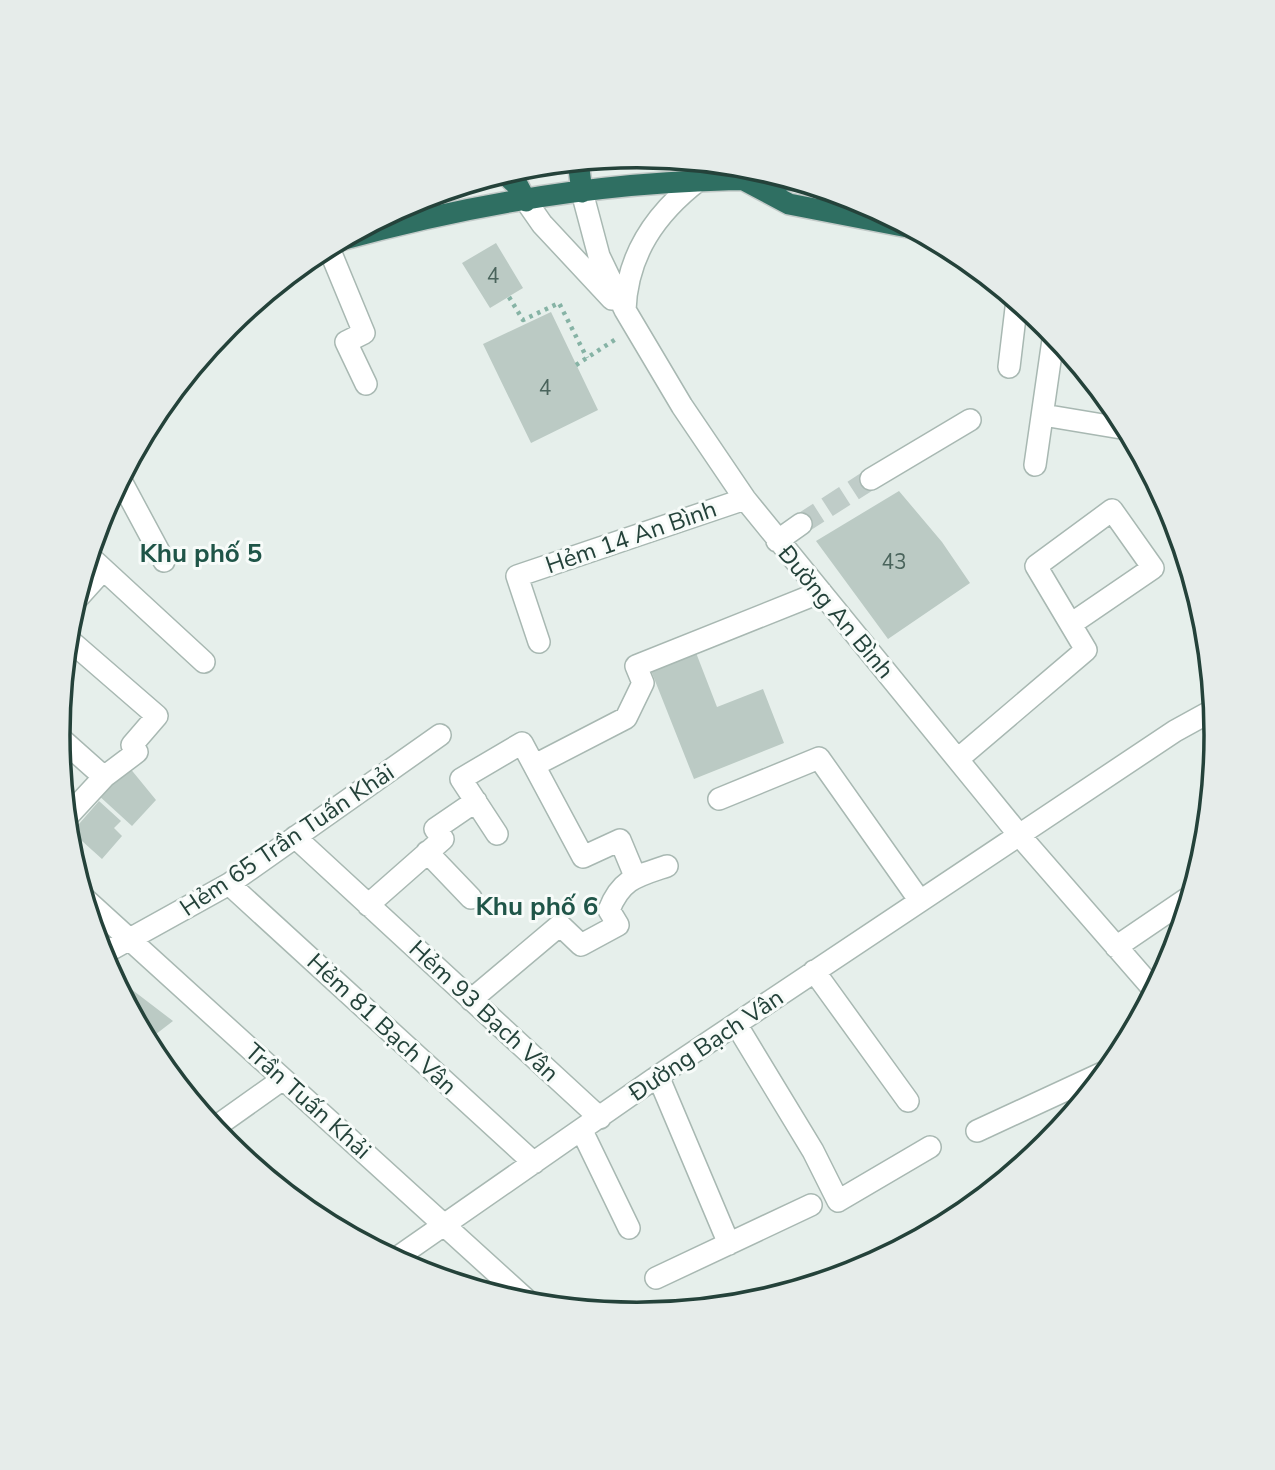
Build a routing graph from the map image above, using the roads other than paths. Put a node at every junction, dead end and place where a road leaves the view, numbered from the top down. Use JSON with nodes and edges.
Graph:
{"nodes":[{"id":1,"x":579,"y":171,"type":"edge"},
{"id":2,"x":740,"y":178,"type":"junction"},
{"id":3,"x":749,"y":178,"type":"edge"},
{"id":4,"x":699,"y":180,"type":"junction"},
{"id":5,"x":513,"y":181,"type":"edge"},
{"id":6,"x":582,"y":192,"type":"junction"},
{"id":7,"x":526,"y":201,"type":"junction"},
{"id":8,"x":877,"y":221,"type":"edge"},
{"id":9,"x":378,"y":231,"type":"edge"},
{"id":10,"x":332,"y":257,"type":"edge"},
{"id":11,"x":1016,"y":311,"type":"edge"},
{"id":12,"x":630,"y":319,"type":"junction"},
{"id":13,"x":1052,"y":348,"type":"edge"},
{"id":14,"x":1009,"y":367,"type":"dead end"},
{"id":15,"x":366,"y":384,"type":"dead end"},
{"id":16,"x":1043,"y":415,"type":"junction"},
{"id":17,"x":970,"y":420,"type":"dead end"},
{"id":18,"x":1113,"y":427,"type":"edge"},
{"id":19,"x":1035,"y":465,"type":"dead end"},
{"id":20,"x":871,"y":480,"type":"tunnel mouth"},
{"id":21,"x":126,"y":491,"type":"edge"},
{"id":22,"x":745,"y":499,"type":"junction"},
{"id":23,"x":801,"y":524,"type":"tunnel mouth"},
{"id":24,"x":776,"y":541,"type":"junction"},
{"id":25,"x":164,"y":561,"type":"dead end"},
{"id":26,"x":96,"y":563,"type":"edge"},
{"id":27,"x":821,"y":592,"type":"junction"},
{"id":28,"x":1071,"y":624,"type":"junction"},
{"id":29,"x":539,"y":642,"type":"dead end"},
{"id":30,"x":77,"y":647,"type":"edge"},
{"id":31,"x":204,"y":662,"type":"dead end"},
{"id":32,"x":1204,"y":715,"type":"edge"},
{"id":33,"x":440,"y":736,"type":"dead end"},
{"id":34,"x":70,"y":747,"type":"edge"},
{"id":35,"x":958,"y":760,"type":"junction"},
{"id":36,"x":535,"y":765,"type":"junction"},
{"id":37,"x":104,"y":777,"type":"junction"},
{"id":38,"x":719,"y":799,"type":"dead end"},
{"id":39,"x":476,"y":801,"type":"junction"},
{"id":40,"x":75,"y":808,"type":"edge"},
{"id":41,"x":497,"y":834,"type":"dead end"},
{"id":42,"x":1020,"y":836,"type":"junction"},
{"id":43,"x":295,"y":837,"type":"junction"},
{"id":44,"x":427,"y":852,"type":"junction"},
{"id":45,"x":667,"y":866,"type":"dead end"},
{"id":46,"x":635,"y":876,"type":"junction"},
{"id":47,"x":229,"y":884,"type":"junction"},
{"id":48,"x":471,"y":898,"type":"dead end"},
{"id":49,"x":920,"y":901,"type":"junction"},
{"id":50,"x":1179,"y":904,"type":"edge"},
{"id":51,"x":368,"y":905,"type":"junction"},
{"id":52,"x":98,"y":910,"type":"edge"},
{"id":53,"x":131,"y":940,"type":"junction"},
{"id":54,"x":1116,"y":947,"type":"junction"},
{"id":55,"x":112,"y":949,"type":"edge"},
{"id":56,"x":814,"y":971,"type":"junction"},
{"id":57,"x":1148,"y":983,"type":"edge"},
{"id":58,"x":471,"y":1000,"type":"junction"},
{"id":59,"x":736,"y":1024,"type":"junction"},
{"id":60,"x":658,"y":1076,"type":"junction"},
{"id":61,"x":283,"y":1079,"type":"junction"},
{"id":62,"x":1088,"y":1080,"type":"edge"},
{"id":63,"x":908,"y":1101,"type":"dead end"},
{"id":64,"x":600,"y":1118,"type":"junction"},
{"id":65,"x":223,"y":1122,"type":"edge"},
{"id":66,"x":582,"y":1131,"type":"junction"},
{"id":67,"x":977,"y":1131,"type":"dead end"},
{"id":68,"x":930,"y":1147,"type":"dead end"},
{"id":69,"x":534,"y":1163,"type":"junction"},
{"id":70,"x":811,"y":1205,"type":"dead end"},
{"id":71,"x":444,"y":1225,"type":"junction"},
{"id":72,"x":629,"y":1228,"type":"dead end"},
{"id":73,"x":729,"y":1244,"type":"junction"},
{"id":74,"x":405,"y":1252,"type":"edge"},
{"id":75,"x":656,"y":1278,"type":"dead end"},
{"id":76,"x":514,"y":1289,"type":"edge"}],
"edges":[{"from":1,"to":6,"type":"highway"},
{"from":2,"to":3,"type":"highway"},
{"from":2,"to":4,"type":"highway"},
{"from":2,"to":8,"type":"highway"},
{"from":4,"to":6,"type":"highway"},
{"from":4,"to":12,"type":"street"},
{"from":5,"to":7,"type":"highway"},
{"from":6,"to":7,"type":"highway"},
{"from":6,"to":12,"type":"street","name":"Đường An Bình"},
{"from":7,"to":9,"type":"highway"},
{"from":7,"to":12,"type":"street"},
{"from":10,"to":15,"type":"street"},
{"from":11,"to":14,"type":"street"},
{"from":12,"to":22,"type":"street","name":"Đường An Bình"},
{"from":13,"to":16,"type":"street"},
{"from":16,"to":18,"type":"street"},
{"from":16,"to":19,"type":"street"},
{"from":17,"to":20,"type":"street"},
{"from":21,"to":25,"type":"street"},
{"from":22,"to":24,"type":"street","name":"Đường An Bình"},
{"from":22,"to":29,"type":"street","name":"Hẻm 14 An Bình"},
{"from":23,"to":24,"type":"street"},
{"from":24,"to":27,"type":"street","name":"Đường An Bình"},
{"from":26,"to":31,"type":"street"},
{"from":27,"to":35,"type":"street","name":"Đường An Bình"},
{"from":27,"to":36,"type":"street"},
{"from":28,"to":28,"type":"street"},
{"from":28,"to":35,"type":"street"},
{"from":30,"to":37,"type":"street"},
{"from":32,"to":42,"type":"street","name":"Đường Bạch Vân"},
{"from":33,"to":43,"type":"street","name":"Hẻm 65 Trần Tuấn Khải"},
{"from":34,"to":37,"type":"street"},
{"from":35,"to":42,"type":"street","name":"Đường An Bình"},
{"from":36,"to":39,"type":"street"},
{"from":36,"to":46,"type":"street"},
{"from":37,"to":40,"type":"street"},
{"from":38,"to":49,"type":"street"},
{"from":39,"to":41,"type":"street"},
{"from":39,"to":44,"type":"street"},
{"from":42,"to":49,"type":"street","name":"Đường Bạch Vân"},
{"from":42,"to":54,"type":"street","name":"Đường An Bình"},
{"from":43,"to":47,"type":"street","name":"Hẻm 65 Trần Tuấn Khải"},
{"from":43,"to":51,"type":"street","name":"Hẻm 93 Bạch Vân"},
{"from":44,"to":48,"type":"street"},
{"from":44,"to":51,"type":"street"},
{"from":45,"to":46,"type":"street"},
{"from":46,"to":58,"type":"street"},
{"from":47,"to":53,"type":"street","name":"Hẻm 65 Trần Tuấn Khải"},
{"from":47,"to":69,"type":"street","name":"Hẻm 81 Bạch Vân"},
{"from":49,"to":56,"type":"street","name":"Đường Bạch Vân"},
{"from":50,"to":54,"type":"street"},
{"from":51,"to":58,"type":"street","name":"Hẻm 93 Bạch Vân"},
{"from":52,"to":53,"type":"street","name":"Trần Tuấn Khải"},
{"from":53,"to":55,"type":"street","name":"Hẻm 65 Trần Tuấn Khải"},
{"from":53,"to":61,"type":"street","name":"Trần Tuấn Khải"},
{"from":54,"to":57,"type":"street","name":"Đường An Bình"},
{"from":56,"to":59,"type":"street","name":"Đường Bạch Vân"},
{"from":56,"to":63,"type":"street"},
{"from":58,"to":64,"type":"street","name":"Hẻm 93 Bạch Vân"},
{"from":59,"to":60,"type":"street","name":"Đường Bạch Vân"},
{"from":59,"to":68,"type":"street"},
{"from":60,"to":64,"type":"street","name":"Đường Bạch Vân"},
{"from":60,"to":73,"type":"street"},
{"from":61,"to":65,"type":"street"},
{"from":61,"to":71,"type":"street","name":"Trần Tuấn Khải"},
{"from":62,"to":67,"type":"street"},
{"from":64,"to":66,"type":"street","name":"Đường Bạch Vân"},
{"from":66,"to":69,"type":"street","name":"Đường Bạch Vân"},
{"from":66,"to":72,"type":"street"},
{"from":69,"to":71,"type":"street","name":"Đường Bạch Vân"},
{"from":70,"to":73,"type":"street"},
{"from":71,"to":74,"type":"street","name":"Đường Bạch Vân"},
{"from":71,"to":76,"type":"street","name":"Trần Tuấn Khải"},
{"from":73,"to":75,"type":"street"}]}
